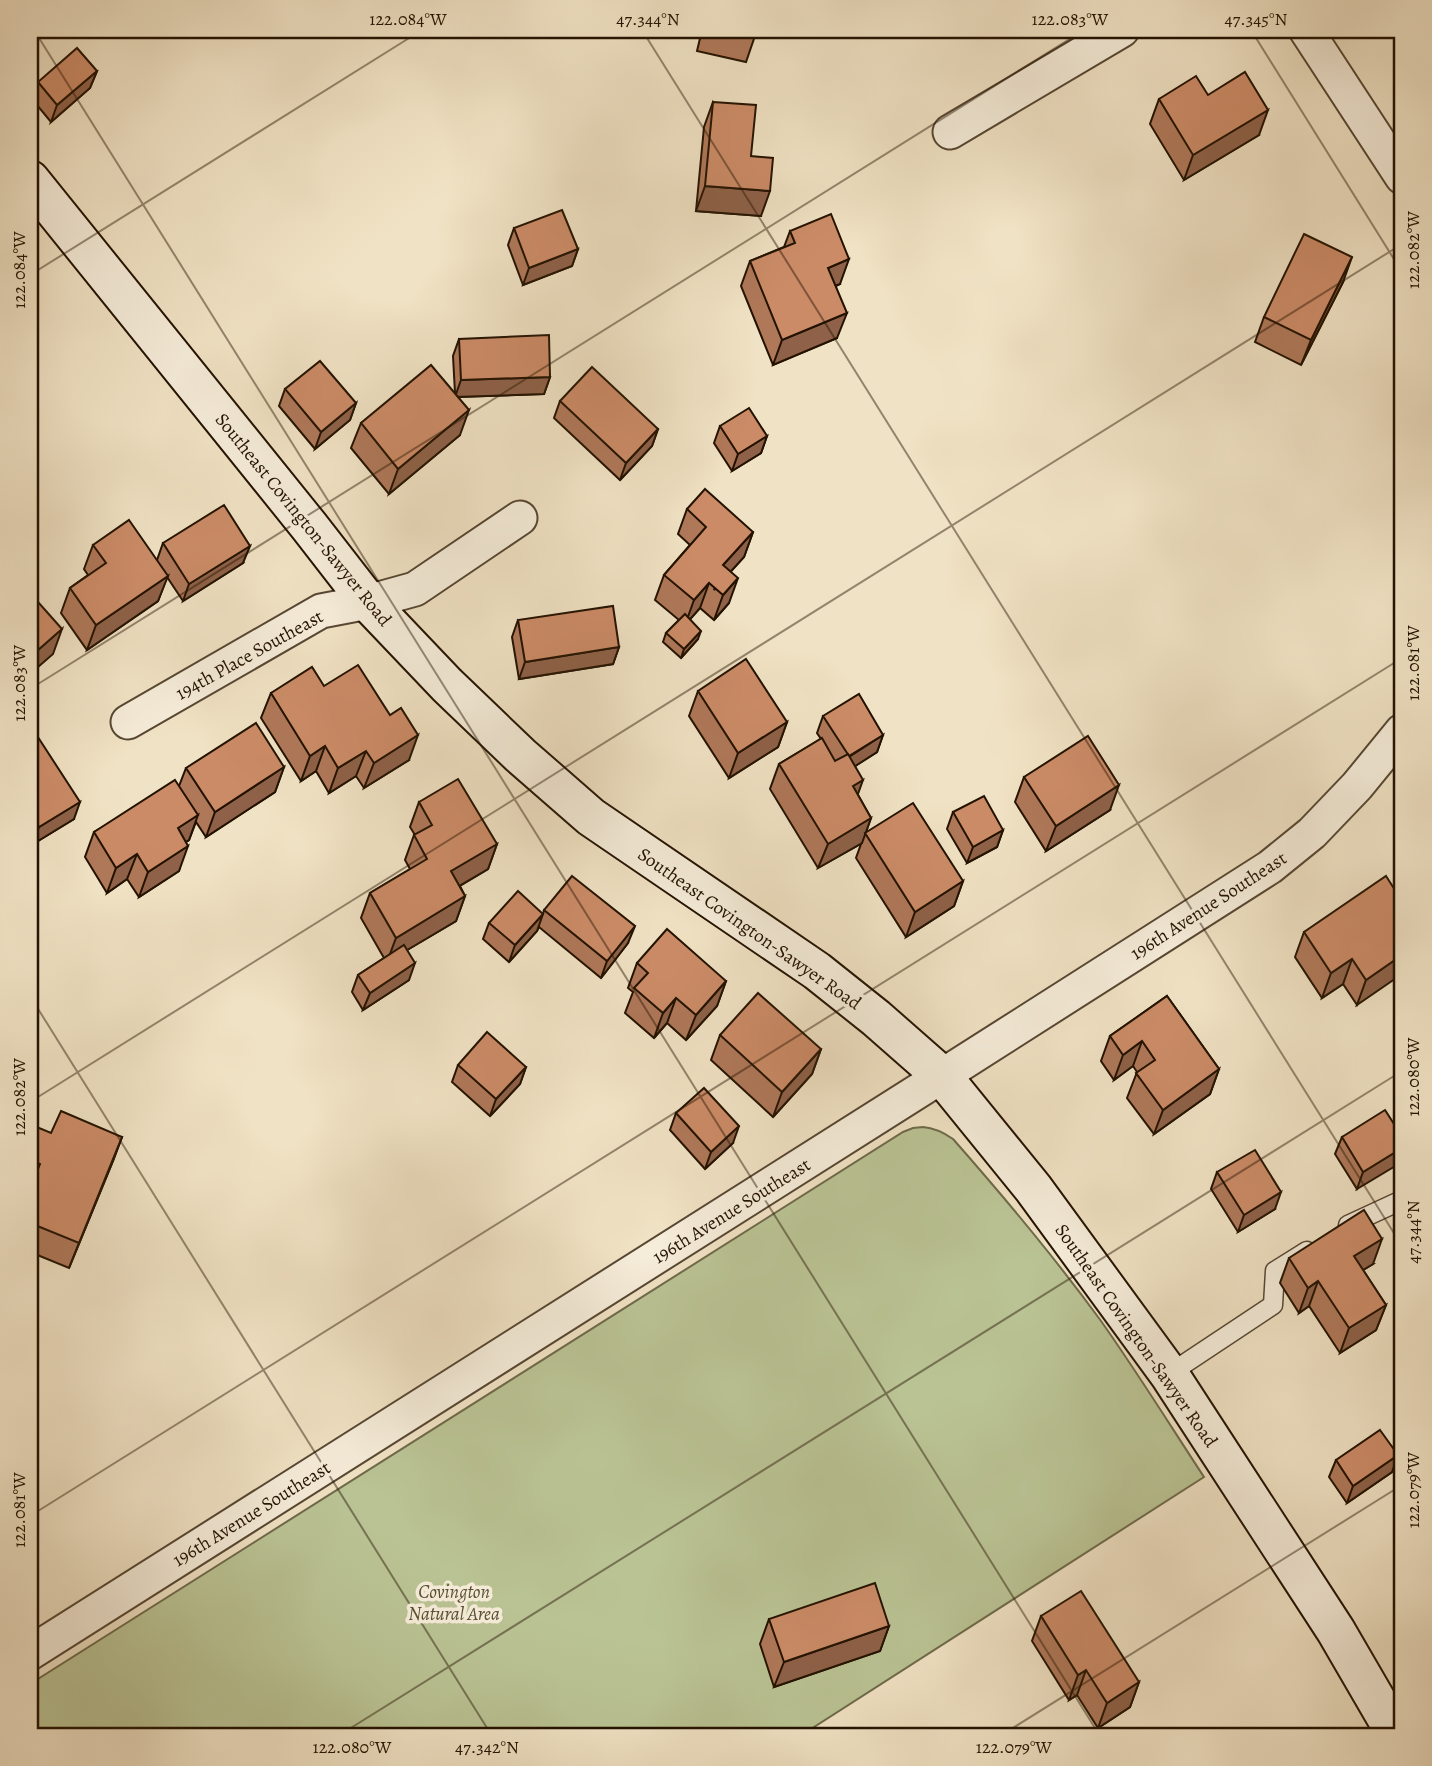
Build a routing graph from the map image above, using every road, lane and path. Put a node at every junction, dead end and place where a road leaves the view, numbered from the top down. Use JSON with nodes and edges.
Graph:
{"nodes":[{"id":1,"x":1122,"y":30,"type":"edge"},
{"id":2,"x":1306,"y":30,"type":"edge"},
{"id":3,"x":950,"y":132,"type":"dead end"},
{"id":4,"x":1402,"y":177,"type":"edge"},
{"id":5,"x":30,"y":180,"type":"edge"},
{"id":6,"x":520,"y":518,"type":"dead end"},
{"id":7,"x":368,"y":602,"type":"junction"},
{"id":8,"x":128,"y":722,"type":"dead end"},
{"id":9,"x":1402,"y":731,"type":"edge"},
{"id":10,"x":942,"y":1076,"type":"junction"},
{"id":11,"x":1402,"y":1200,"type":"edge"},
{"id":12,"x":1169,"y":1374,"type":"junction"},
{"id":13,"x":30,"y":1653,"type":"edge"},
{"id":14,"x":1397,"y":1736,"type":"edge"}],
"edges":[{"from":1,"to":3,"type":"street"},
{"from":2,"to":4,"type":"street"},
{"from":5,"to":7,"type":"street","name":"Southeast Covington-Sawyer Road"},
{"from":6,"to":7,"type":"street","name":"194th Place Southeast"},
{"from":7,"to":8,"type":"street","name":"194th Place Southeast"},
{"from":7,"to":10,"type":"street","name":"Southeast Covington-Sawyer Road"},
{"from":9,"to":10,"type":"street","name":"196th Avenue Southeast"},
{"from":10,"to":12,"type":"street","name":"Southeast Covington-Sawyer Road"},
{"from":10,"to":13,"type":"street","name":"196th Avenue Southeast"},
{"from":11,"to":12,"type":"lane"},
{"from":12,"to":14,"type":"street","name":"Southeast Covington-Sawyer Road"}]}
